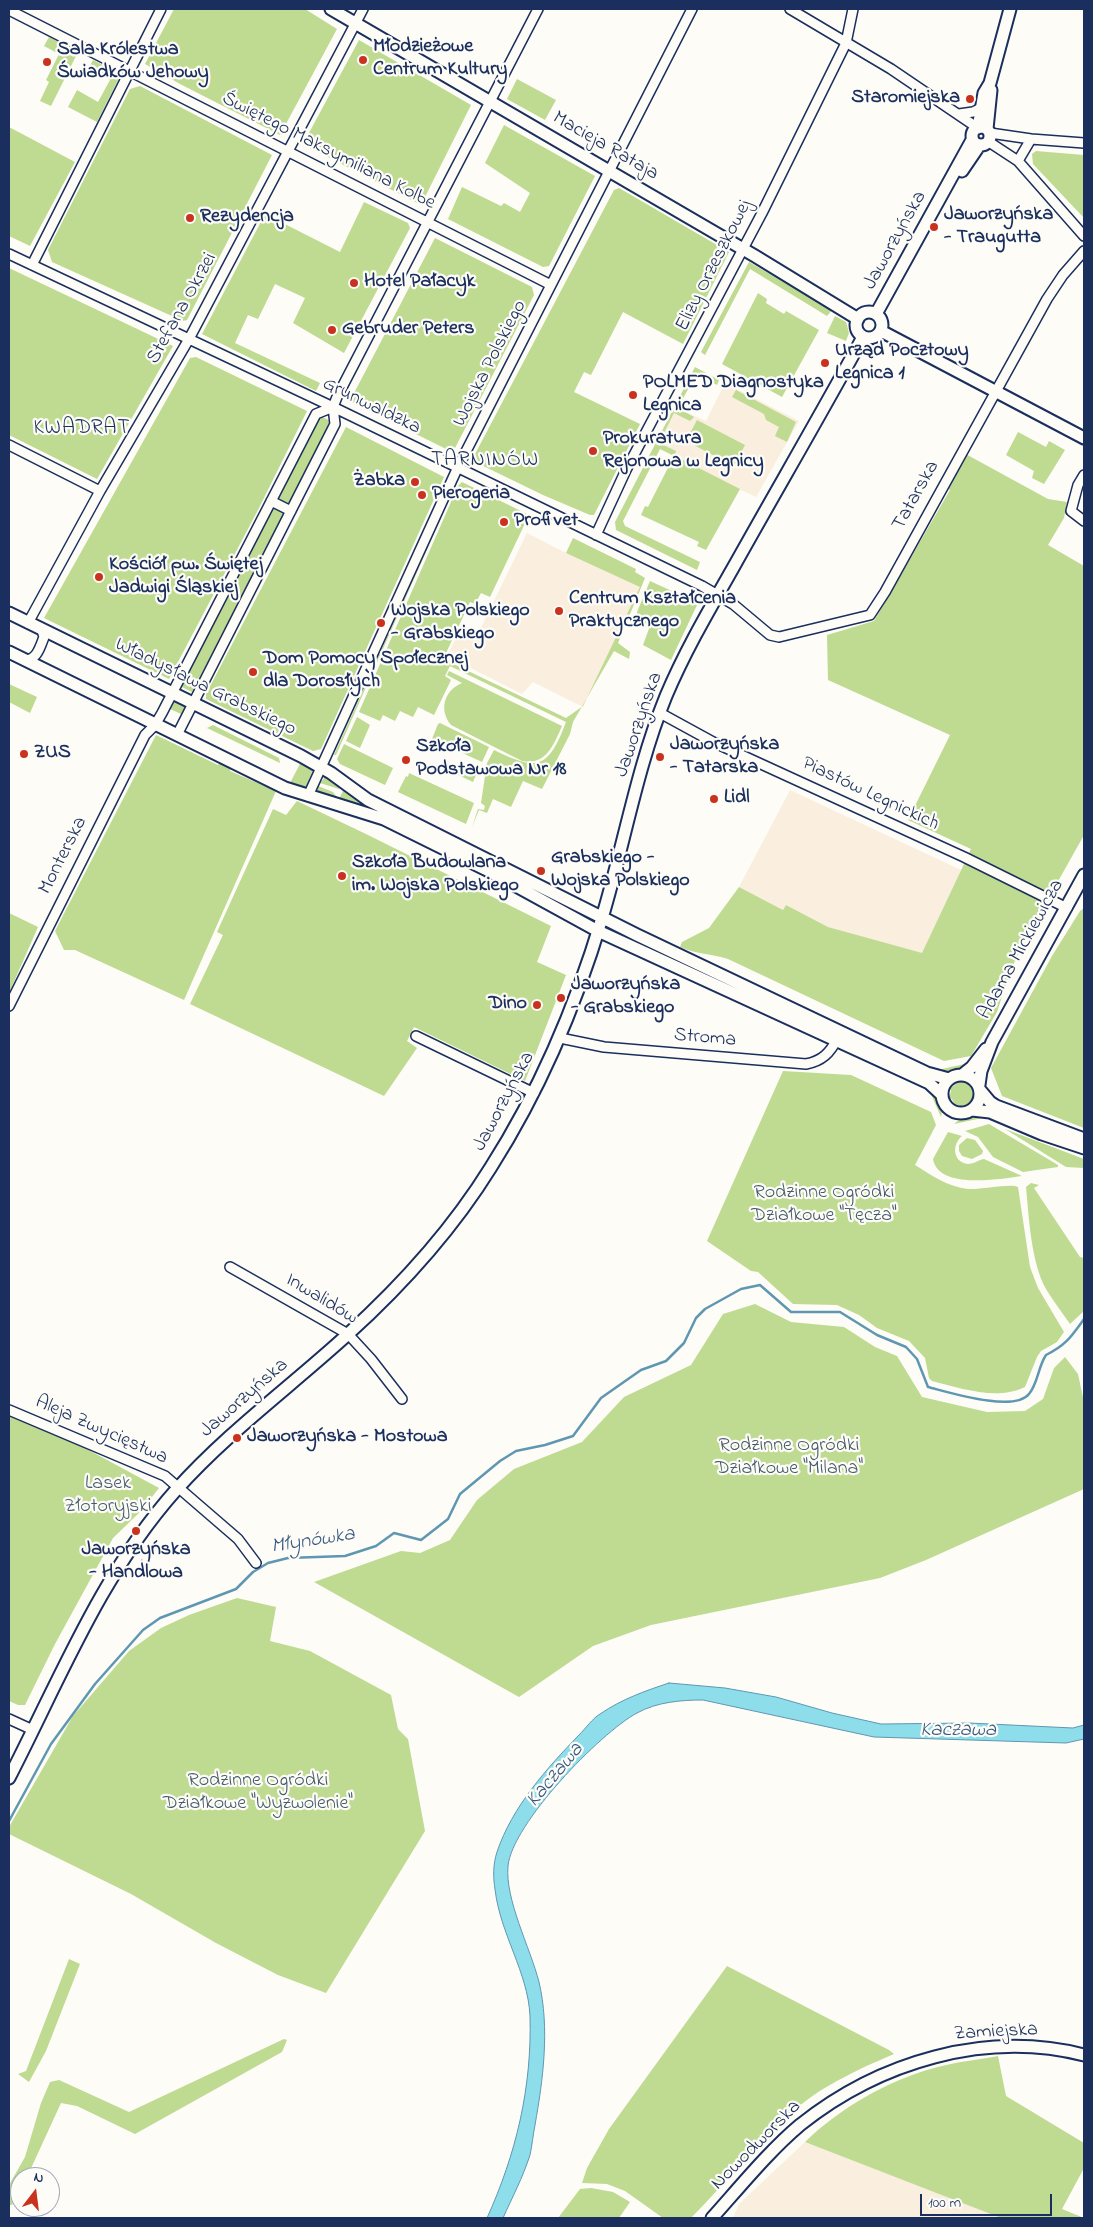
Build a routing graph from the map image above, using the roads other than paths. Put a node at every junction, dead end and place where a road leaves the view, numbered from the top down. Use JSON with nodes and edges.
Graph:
{"nodes":[{"id":1,"x":161,"y":9,"type":"edge"},
{"id":2,"x":331,"y":9,"type":"edge"},
{"id":3,"x":363,"y":9,"type":"edge"},
{"id":4,"x":538,"y":9,"type":"edge"},
{"id":5,"x":692,"y":9,"type":"edge"},
{"id":6,"x":790,"y":9,"type":"edge"},
{"id":7,"x":853,"y":9,"type":"edge"},
{"id":8,"x":1010,"y":9,"type":"edge"},
{"id":9,"x":9,"y":10,"type":"edge"},
{"id":10,"x":356,"y":23,"type":"junction"},
{"id":11,"x":846,"y":43,"type":"junction"},
{"id":12,"x":129,"y":71,"type":"junction"},
{"id":13,"x":990,"y":83,"type":"junction"},
{"id":14,"x":490,"y":102,"type":"junction"},
{"id":15,"x":981,"y":108,"type":"junction"},
{"id":16,"x":959,"y":114,"type":"junction"},
{"id":17,"x":982,"y":136,"type":"junction"},
{"id":18,"x":1031,"y":139,"type":"junction"},
{"id":19,"x":1084,"y":143,"type":"edge"},
{"id":20,"x":288,"y":150,"type":"junction"},
{"id":21,"x":1018,"y":161,"type":"junction"},
{"id":22,"x":609,"y":171,"type":"junction"},
{"id":23,"x":428,"y":221,"type":"junction"},
{"id":24,"x":1084,"y":236,"type":"edge"},
{"id":25,"x":743,"y":249,"type":"junction"},
{"id":26,"x":1084,"y":251,"type":"edge"},
{"id":27,"x":9,"y":254,"type":"edge"},
{"id":28,"x":32,"y":265,"type":"junction"},
{"id":29,"x":551,"y":284,"type":"junction"},
{"id":30,"x":876,"y":314,"type":"junction"},
{"id":31,"x":858,"y":319,"type":"junction"},
{"id":32,"x":881,"y":331,"type":"junction"},
{"id":33,"x":863,"y":337,"type":"junction"},
{"id":34,"x":188,"y":339,"type":"junction"},
{"id":35,"x":994,"y":391,"type":"junction"},
{"id":36,"x":333,"y":407,"type":"junction"},
{"id":37,"x":1084,"y":438,"type":"edge"},
{"id":38,"x":9,"y":445,"type":"edge"},
{"id":39,"x":458,"y":469,"type":"junction"},
{"id":40,"x":1084,"y":475,"type":"edge"},
{"id":41,"x":100,"y":491,"type":"junction"},
{"id":42,"x":271,"y":501,"type":"junction"},
{"id":43,"x":291,"y":511,"type":"junction"},
{"id":44,"x":1084,"y":521,"type":"edge"},
{"id":45,"x":596,"y":535,"type":"junction"},
{"id":46,"x":717,"y":595,"type":"junction"},
{"id":47,"x":9,"y":614,"type":"edge"},
{"id":48,"x":28,"y":623,"type":"junction"},
{"id":49,"x":42,"y":630,"type":"junction"},
{"id":50,"x":9,"y":652,"type":"edge"},
{"id":51,"x":25,"y":660,"type":"junction"},
{"id":52,"x":172,"y":693,"type":"junction"},
{"id":53,"x":193,"y":703,"type":"junction"},
{"id":54,"x":660,"y":713,"type":"junction"},
{"id":55,"x":155,"y":725,"type":"junction"},
{"id":56,"x":177,"y":735,"type":"junction"},
{"id":57,"x":322,"y":767,"type":"junction"},
{"id":58,"x":308,"y":796,"type":"junction"},
{"id":59,"x":376,"y":810,"type":"junction"},
{"id":60,"x":1084,"y":875,"type":"edge"},
{"id":61,"x":1067,"y":908,"type":"junction"},
{"id":62,"x":602,"y":918,"type":"junction"},
{"id":63,"x":598,"y":931,"type":"junction"},
{"id":64,"x":9,"y":1006,"type":"edge"},
{"id":65,"x":416,"y":1036,"type":"dead end"},
{"id":66,"x":560,"y":1038,"type":"junction"},
{"id":67,"x":837,"y":1040,"type":"junction"},
{"id":68,"x":992,"y":1042,"type":"junction"},
{"id":69,"x":962,"y":1075,"type":"junction"},
{"id":70,"x":949,"y":1079,"type":"junction"},
{"id":71,"x":979,"y":1087,"type":"junction"},
{"id":72,"x":534,"y":1093,"type":"junction"},
{"id":73,"x":942,"y":1095,"type":"junction"},
{"id":74,"x":972,"y":1110,"type":"junction"},
{"id":75,"x":1084,"y":1139,"type":"edge"},
{"id":76,"x":1084,"y":1148,"type":"edge"},
{"id":77,"x":230,"y":1267,"type":"dead end"},
{"id":78,"x":348,"y":1334,"type":"junction"},
{"id":79,"x":402,"y":1399,"type":"dead end"},
{"id":80,"x":9,"y":1410,"type":"edge"},
{"id":81,"x":178,"y":1488,"type":"junction"},
{"id":82,"x":256,"y":1563,"type":"dead end"},
{"id":83,"x":9,"y":1719,"type":"edge"},
{"id":84,"x":33,"y":1730,"type":"junction"},
{"id":85,"x":9,"y":1778,"type":"edge"},
{"id":86,"x":1084,"y":2055,"type":"edge"},
{"id":87,"x":911,"y":2063,"type":"joint"},
{"id":88,"x":712,"y":2218,"type":"edge"}],
"edges":[{"from":1,"to":12,"type":"street"},
{"from":2,"to":10,"type":"street","name":"Macieja Rataja"},
{"from":3,"to":10,"type":"street","name":"Stefana Okrzei"},
{"from":4,"to":14,"type":"street"},
{"from":5,"to":22,"type":"street","name":"Wojska Polskiego"},
{"from":6,"to":11,"type":"street"},
{"from":7,"to":11,"type":"street","name":"Elizy Orzeszkowej"},
{"from":8,"to":13,"type":"street","name":"Jaworzyńska"},
{"from":9,"to":12,"type":"street","name":"Świętego Maksymiliana Kolbe"},
{"from":10,"to":14,"type":"street","name":"Macieja Rataja"},
{"from":10,"to":20,"type":"street","name":"Stefana Okrzei"},
{"from":11,"to":16,"type":"street"},
{"from":11,"to":25,"type":"street","name":"Elizy Orzeszkowej"},
{"from":12,"to":20,"type":"street","name":"Świętego Maksymiliana Kolbe"},
{"from":12,"to":28,"type":"street"},
{"from":13,"to":15,"type":"street","name":"Jaworzyńska"},
{"from":13,"to":17,"type":"street","name":"Jaworzyńska"},
{"from":14,"to":22,"type":"street","name":"Macieja Rataja"},
{"from":14,"to":23,"type":"street"},
{"from":15,"to":16,"type":"street"},
{"from":15,"to":17,"type":"street","name":"Jaworzyńska"},
{"from":16,"to":17,"type":"street"},
{"from":17,"to":18,"type":"street"},
{"from":17,"to":21,"type":"street"},
{"from":17,"to":30,"type":"street","name":"Jaworzyńska"},
{"from":18,"to":19,"type":"street"},
{"from":18,"to":21,"type":"street"},
{"from":20,"to":23,"type":"street","name":"Świętego Maksymiliana Kolbe"},
{"from":20,"to":34,"type":"street","name":"Stefana Okrzei"},
{"from":21,"to":24,"type":"street"},
{"from":22,"to":25,"type":"street","name":"Macieja Rataja"},
{"from":22,"to":29,"type":"street","name":"Wojska Polskiego"},
{"from":23,"to":29,"type":"street","name":"Świętego Maksymiliana Kolbe"},
{"from":23,"to":36,"type":"street"},
{"from":25,"to":31,"type":"street","name":"Macieja Rataja"},
{"from":25,"to":45,"type":"street","name":"Elizy Orzeszkowej"},
{"from":26,"to":35,"type":"street","name":"Tatarska"},
{"from":27,"to":28,"type":"street","name":"Grunwaldzka"},
{"from":28,"to":34,"type":"street","name":"Grunwaldzka"},
{"from":29,"to":39,"type":"street","name":"Wojska Polskiego"},
{"from":30,"to":31,"type":"street"},
{"from":30,"to":32,"type":"street"},
{"from":31,"to":33,"type":"street"},
{"from":32,"to":33,"type":"street"},
{"from":32,"to":35,"type":"street"},
{"from":33,"to":46,"type":"street","name":"Jaworzyńska"},
{"from":34,"to":36,"type":"street","name":"Grunwaldzka"},
{"from":34,"to":41,"type":"street","name":"Stefana Okrzei"},
{"from":35,"to":37,"type":"street"},
{"from":35,"to":46,"type":"street","name":"Tatarska"},
{"from":36,"to":39,"type":"street","name":"Grunwaldzka"},
{"from":36,"to":42,"type":"street","name":"Monterska"},
{"from":36,"to":43,"type":"street"},
{"from":38,"to":41,"type":"street"},
{"from":39,"to":45,"type":"street","name":"Grunwaldzka"},
{"from":39,"to":57,"type":"street","name":"Wojska Polskiego"},
{"from":40,"to":44,"type":"street"},
{"from":41,"to":48,"type":"street","name":"Stefana Okrzei"},
{"from":42,"to":43,"type":"street"},
{"from":42,"to":52,"type":"street","name":"Monterska"},
{"from":43,"to":53,"type":"street"},
{"from":45,"to":46,"type":"street","name":"Grunwaldzka"},
{"from":46,"to":54,"type":"street","name":"Jaworzyńska"},
{"from":47,"to":48,"type":"street","name":"Władysława Grabskiego"},
{"from":48,"to":49,"type":"street","name":"Władysława Grabskiego"},
{"from":49,"to":51,"type":"street"},
{"from":49,"to":52,"type":"street","name":"Władysława Grabskiego"},
{"from":50,"to":51,"type":"street","name":"Władysława Grabskiego"},
{"from":51,"to":55,"type":"street","name":"Władysława Grabskiego"},
{"from":52,"to":53,"type":"street","name":"Władysława Grabskiego"},
{"from":52,"to":55,"type":"street","name":"Monterska"},
{"from":53,"to":56,"type":"street"},
{"from":53,"to":57,"type":"street","name":"Władysława Grabskiego"},
{"from":54,"to":61,"type":"street","name":"Piastów Legnickich"},
{"from":54,"to":62,"type":"street","name":"Jaworzyńska"},
{"from":55,"to":56,"type":"street","name":"Władysława Grabskiego"},
{"from":55,"to":64,"type":"street","name":"Monterska"},
{"from":56,"to":58,"type":"street","name":"Władysława Grabskiego"},
{"from":57,"to":58,"type":"street","name":"Wojska Polskiego"},
{"from":57,"to":59,"type":"street","name":"Władysława Grabskiego"},
{"from":58,"to":59,"type":"street","name":"Władysława Grabskiego"},
{"from":59,"to":62,"type":"street","name":"Władysława Grabskiego"},
{"from":59,"to":63,"type":"street","name":"Władysława Grabskiego"},
{"from":60,"to":61,"type":"street","name":"Adama Mickiewicza"},
{"from":61,"to":68,"type":"street","name":"Adama Mickiewicza"},
{"from":62,"to":63,"type":"street","name":"Jaworzyńska"},
{"from":62,"to":70,"type":"street","name":"Władysława Grabskiego"},
{"from":63,"to":66,"type":"street","name":"Jaworzyńska"},
{"from":63,"to":67,"type":"street","name":"Władysława Grabskiego"},
{"from":65,"to":72,"type":"street"},
{"from":66,"to":67,"type":"street","name":"Stroma"},
{"from":66,"to":72,"type":"street","name":"Jaworzyńska"},
{"from":67,"to":73,"type":"street","name":"Władysława Grabskiego"},
{"from":68,"to":69,"type":"street","name":"Adama Mickiewicza"},
{"from":68,"to":71,"type":"street","name":"Adama Mickiewicza"},
{"from":69,"to":70,"type":"street"},
{"from":69,"to":71,"type":"street"},
{"from":70,"to":73,"type":"street"},
{"from":71,"to":74,"type":"street"},
{"from":71,"to":75,"type":"street"},
{"from":72,"to":78,"type":"street","name":"Jaworzyńska"},
{"from":73,"to":74,"type":"street"},
{"from":74,"to":76,"type":"street"},
{"from":77,"to":78,"type":"street","name":"Inwalidów"},
{"from":78,"to":79,"type":"street","name":"Inwalidów"},
{"from":78,"to":81,"type":"street","name":"Jaworzyńska"},
{"from":80,"to":81,"type":"street","name":"Aleja Zwycięstwa"},
{"from":81,"to":82,"type":"street","name":"Aleja Zwycięstwa"},
{"from":81,"to":84,"type":"street","name":"Jaworzyńska"},
{"from":83,"to":84,"type":"street"},
{"from":84,"to":85,"type":"street","name":"Jaworzyńska"},
{"from":86,"to":87,"type":"street","name":"Zamiejska"},
{"from":87,"to":88,"type":"street","name":"Nowodworska"}]}
